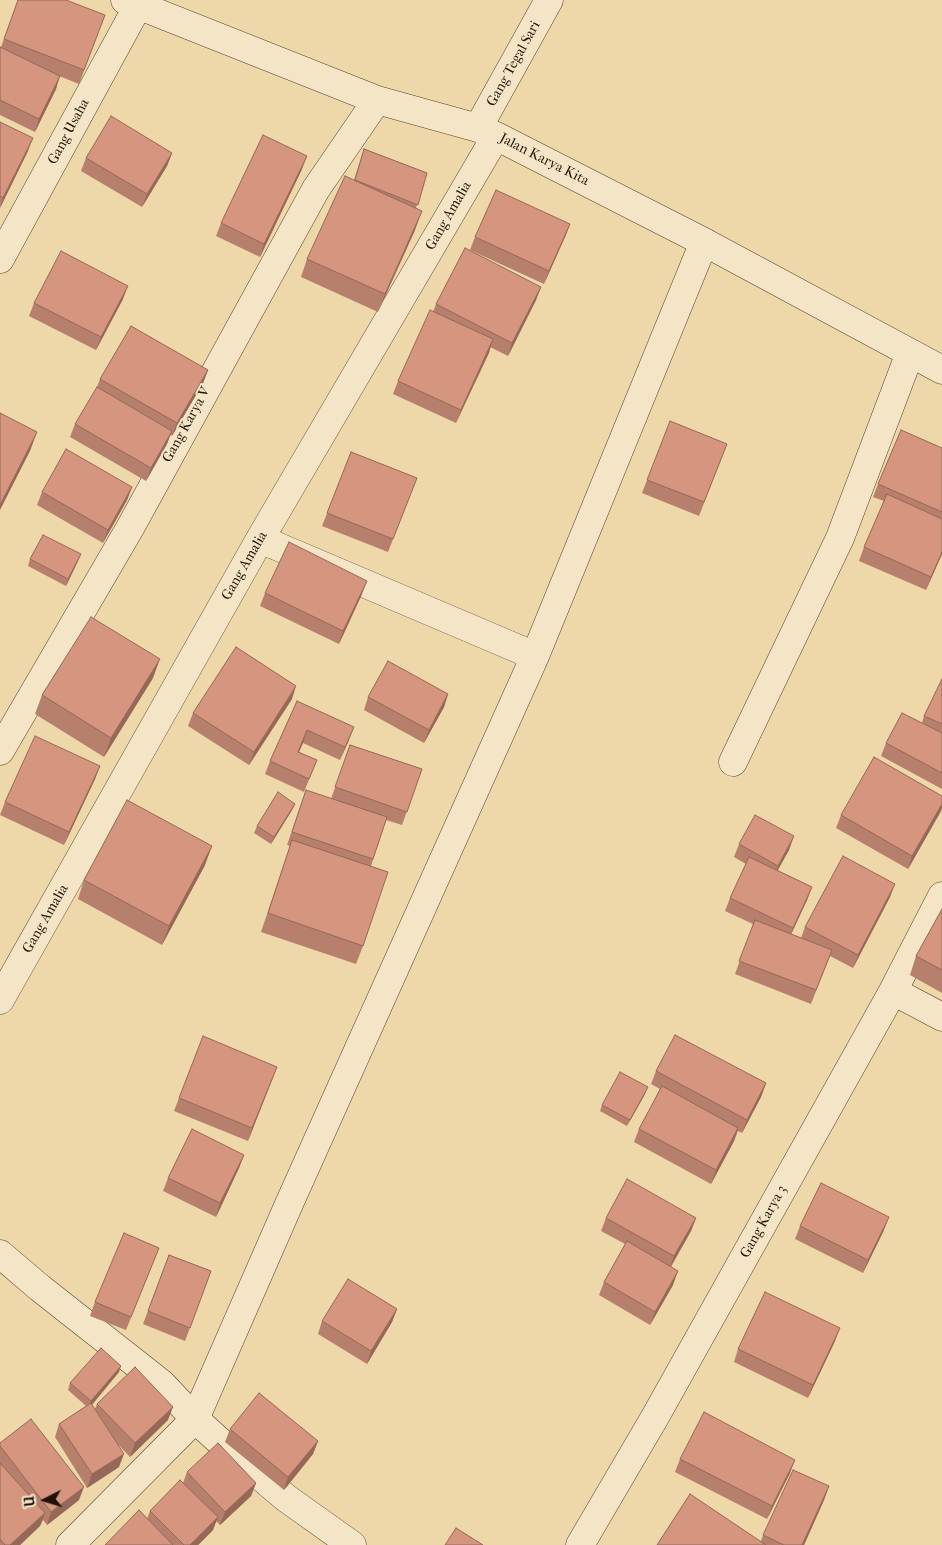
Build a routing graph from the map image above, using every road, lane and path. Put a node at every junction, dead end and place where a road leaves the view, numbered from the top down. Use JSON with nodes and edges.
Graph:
{"nodes":[{"id":1,"x":550,"y":0,"type":"edge"},
{"id":2,"x":135,"y":2,"type":"edge"},
{"id":3,"x":377,"y":100,"type":"junction"},
{"id":4,"x":487,"y":132,"type":"junction"},
{"id":5,"x":704,"y":242,"type":"junction"},
{"id":6,"x":0,"y":259,"type":"edge"},
{"id":7,"x":910,"y":353,"type":"junction"},
{"id":8,"x":942,"y":370,"type":"edge"},
{"id":9,"x":260,"y":539,"type":"junction"},
{"id":10,"x":535,"y":656,"type":"junction"},
{"id":11,"x":0,"y":751,"type":"edge"},
{"id":12,"x":733,"y":762,"type":"dead end"},
{"id":13,"x":942,"y":896,"type":"edge"},
{"id":14,"x":893,"y":991,"type":"junction"},
{"id":15,"x":0,"y":1000,"type":"edge"},
{"id":16,"x":942,"y":1017,"type":"edge"},
{"id":17,"x":0,"y":1254,"type":"edge"},
{"id":18,"x":195,"y":1419,"type":"junction"},
{"id":19,"x":70,"y":1545,"type":"edge"},
{"id":20,"x":352,"y":1545,"type":"edge"},
{"id":21,"x":580,"y":1545,"type":"edge"}],
"edges":[{"from":1,"to":4,"type":"street","name":"Gang Tegal Sari"},
{"from":2,"to":3,"type":"street","name":"Jalan Karya Kita"},
{"from":2,"to":6,"type":"street","name":"Gang Usaha"},
{"from":3,"to":4,"type":"street","name":"Jalan Karya Kita"},
{"from":3,"to":11,"type":"street","name":"Gang Karya V"},
{"from":4,"to":5,"type":"street","name":"Jalan Karya Kita"},
{"from":4,"to":9,"type":"street","name":"Gang Amalia"},
{"from":5,"to":7,"type":"street","name":"Jalan Karya Kita"},
{"from":5,"to":10,"type":"street"},
{"from":7,"to":8,"type":"street","name":"Jalan Karya Kita"},
{"from":7,"to":12,"type":"street"},
{"from":9,"to":10,"type":"street"},
{"from":9,"to":15,"type":"street","name":"Gang Amalia"},
{"from":10,"to":18,"type":"street"},
{"from":13,"to":14,"type":"street","name":"Gang Karya 3"},
{"from":14,"to":16,"type":"street"},
{"from":14,"to":21,"type":"street","name":"Gang Karya 3"},
{"from":17,"to":18,"type":"street"},
{"from":18,"to":19,"type":"street"},
{"from":18,"to":20,"type":"street"}]}
